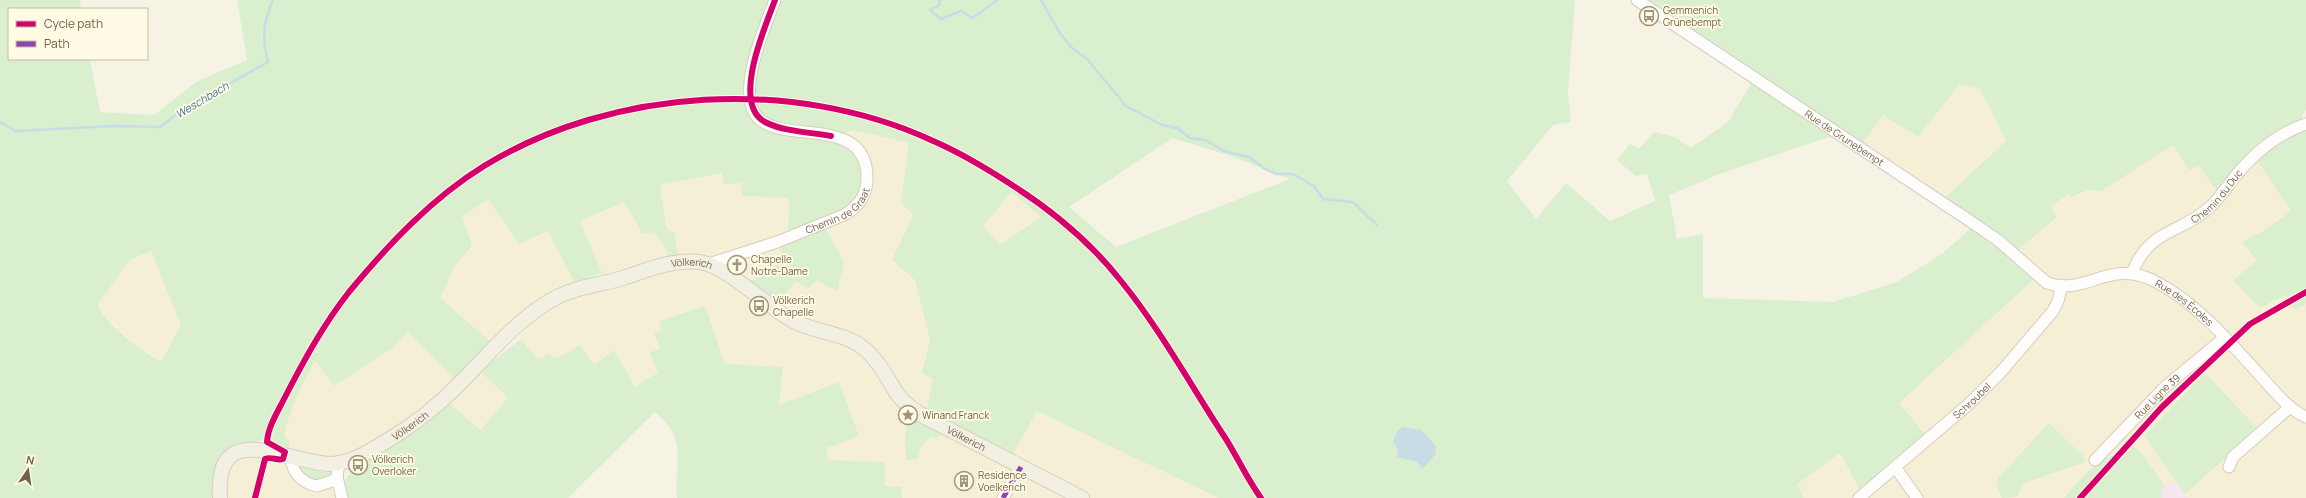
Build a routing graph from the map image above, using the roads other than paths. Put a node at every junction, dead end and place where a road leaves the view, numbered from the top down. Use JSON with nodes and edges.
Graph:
{"nodes":[{"id":1,"x":775,"y":0,"type":"edge"},
{"id":2,"x":1637,"y":0,"type":"edge"},
{"id":3,"x":2306,"y":124,"type":"edge"},
{"id":4,"x":709,"y":264,"type":"junction"},
{"id":5,"x":2132,"y":273,"type":"junction"},
{"id":6,"x":2047,"y":282,"type":"joint"},
{"id":7,"x":2062,"y":285,"type":"junction"},
{"id":8,"x":2224,"y":338,"type":"junction"},
{"id":9,"x":2290,"y":407,"type":"junction"},
{"id":10,"x":2306,"y":416,"type":"edge"},
{"id":11,"x":291,"y":457,"type":"junction"},
{"id":12,"x":2095,"y":460,"type":"dead end"},
{"id":13,"x":1021,"y":467,"type":"junction"},
{"id":14,"x":1895,"y":467,"type":"junction"},
{"id":15,"x":2229,"y":467,"type":"dead end"},
{"id":16,"x":338,"y":470,"type":"junction"},
{"id":17,"x":220,"y":498,"type":"edge"},
{"id":18,"x":342,"y":498,"type":"edge"},
{"id":19,"x":1003,"y":498,"type":"edge"},
{"id":20,"x":1082,"y":498,"type":"edge"},
{"id":21,"x":1859,"y":498,"type":"edge"},
{"id":22,"x":1917,"y":498,"type":"edge"}],
"edges":[{"from":1,"to":4,"type":"street","name":"Chemin de Graat"},
{"from":2,"to":6,"type":"street","name":"Rue de Grunebempt"},
{"from":3,"to":5,"type":"street","name":"Chemin du Duc"},
{"from":4,"to":13,"type":"main road","name":"Völkerich"},
{"from":4,"to":16,"type":"main road","name":"Völkerich"},
{"from":5,"to":7,"type":"street","name":"Rue des Écoles"},
{"from":5,"to":8,"type":"street","name":"Rue des Écoles"},
{"from":6,"to":7,"type":"street","name":"Rue des Écoles"},
{"from":7,"to":14,"type":"street","name":"Schroubel"},
{"from":8,"to":9,"type":"street","name":"Rue des Écoles"},
{"from":8,"to":12,"type":"street","name":"Rue Ligne 39"},
{"from":9,"to":10,"type":"street","name":"Rue des Écoles"},
{"from":9,"to":15,"type":"street"},
{"from":11,"to":16,"type":"main road","name":"Völkerich"},
{"from":11,"to":16,"type":"street","name":"Völkerich"},
{"from":11,"to":17,"type":"main road","name":"Völkerich"},
{"from":13,"to":19,"type":"street"},
{"from":13,"to":20,"type":"main road","name":"Völkerich"},
{"from":14,"to":21,"type":"street","name":"Schroubel"},
{"from":14,"to":22,"type":"street"},
{"from":16,"to":18,"type":"street"}]}
